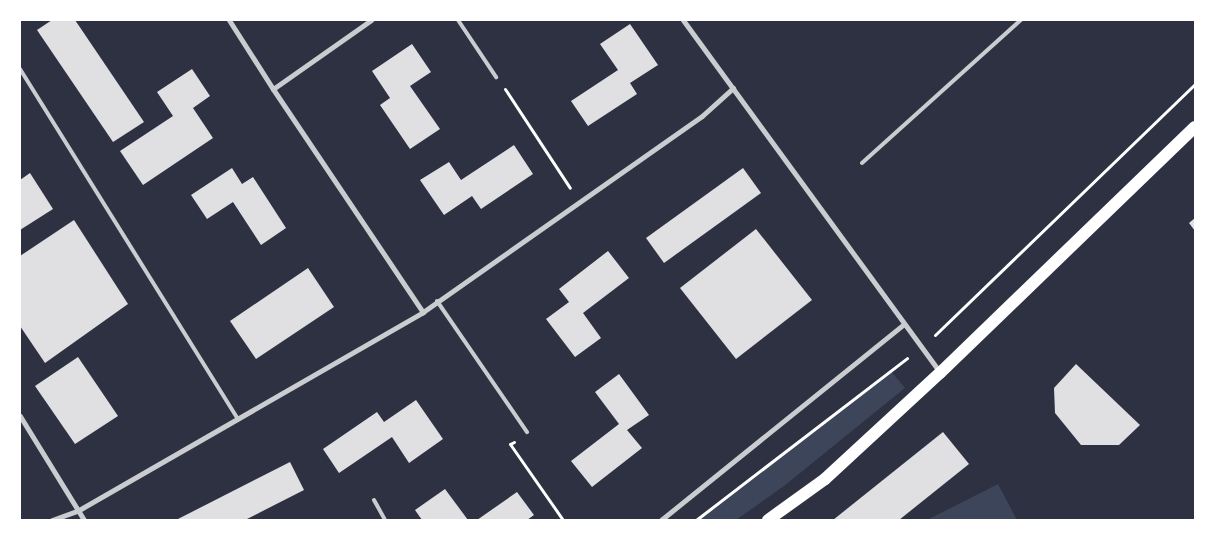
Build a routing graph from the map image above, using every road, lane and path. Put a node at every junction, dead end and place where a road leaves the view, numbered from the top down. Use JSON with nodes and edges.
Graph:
{"nodes":[{"id":1,"x":230,"y":20,"type":"edge"},
{"id":2,"x":371,"y":20,"type":"edge"},
{"id":3,"x":458,"y":20,"type":"edge"},
{"id":4,"x":683,"y":20,"type":"edge"},
{"id":5,"x":1021,"y":20,"type":"edge"},
{"id":6,"x":20,"y":69,"type":"edge"},
{"id":7,"x":496,"y":77,"type":"joint"},
{"id":8,"x":1195,"y":84,"type":"edge"},
{"id":9,"x":733,"y":88,"type":"junction"},
{"id":10,"x":273,"y":89,"type":"junction"},
{"id":11,"x":1195,"y":127,"type":"edge"},
{"id":12,"x":862,"y":163,"type":"dead end"},
{"id":13,"x":579,"y":201,"type":"junction"},
{"id":14,"x":437,"y":301,"type":"junction"},
{"id":15,"x":422,"y":312,"type":"junction"},
{"id":16,"x":904,"y":324,"type":"junction"},
{"id":17,"x":922,"y":348,"type":"junction"},
{"id":18,"x":940,"y":373,"type":"junction"},
{"id":19,"x":20,"y":416,"type":"edge"},
{"id":20,"x":238,"y":419,"type":"junction"},
{"id":21,"x":527,"y":432,"type":"joint"},
{"id":22,"x":374,"y":500,"type":"dead end"},
{"id":23,"x":79,"y":510,"type":"junction"},
{"id":24,"x":52,"y":520,"type":"edge"},
{"id":25,"x":83,"y":520,"type":"edge"},
{"id":26,"x":385,"y":520,"type":"edge"},
{"id":27,"x":563,"y":520,"type":"edge"},
{"id":28,"x":662,"y":520,"type":"edge"},
{"id":29,"x":696,"y":520,"type":"edge"},
{"id":30,"x":768,"y":520,"type":"edge"}],
"edges":[{"from":1,"to":10,"type":"street"},
{"from":2,"to":10,"type":"street"},
{"from":3,"to":7,"type":"lane"},
{"from":4,"to":9,"type":"street"},
{"from":5,"to":12,"type":"lane"},
{"from":6,"to":20,"type":"lane"},
{"from":7,"to":13,"type":"path"},
{"from":8,"to":17,"type":"path"},
{"from":9,"to":13,"type":"street"},
{"from":9,"to":16,"type":"street"},
{"from":10,"to":15,"type":"street"},
{"from":11,"to":18,"type":"main road"},
{"from":13,"to":14,"type":"street"},
{"from":14,"to":15,"type":"street"},
{"from":14,"to":21,"type":"lane"},
{"from":15,"to":20,"type":"street"},
{"from":16,"to":17,"type":"street"},
{"from":16,"to":28,"type":"street"},
{"from":17,"to":18,"type":"street"},
{"from":17,"to":29,"type":"path"},
{"from":18,"to":30,"type":"main road"},
{"from":19,"to":23,"type":"street"},
{"from":20,"to":23,"type":"street"},
{"from":21,"to":27,"type":"path"},
{"from":22,"to":26,"type":"lane"},
{"from":23,"to":24,"type":"street"},
{"from":23,"to":25,"type":"street"}]}
